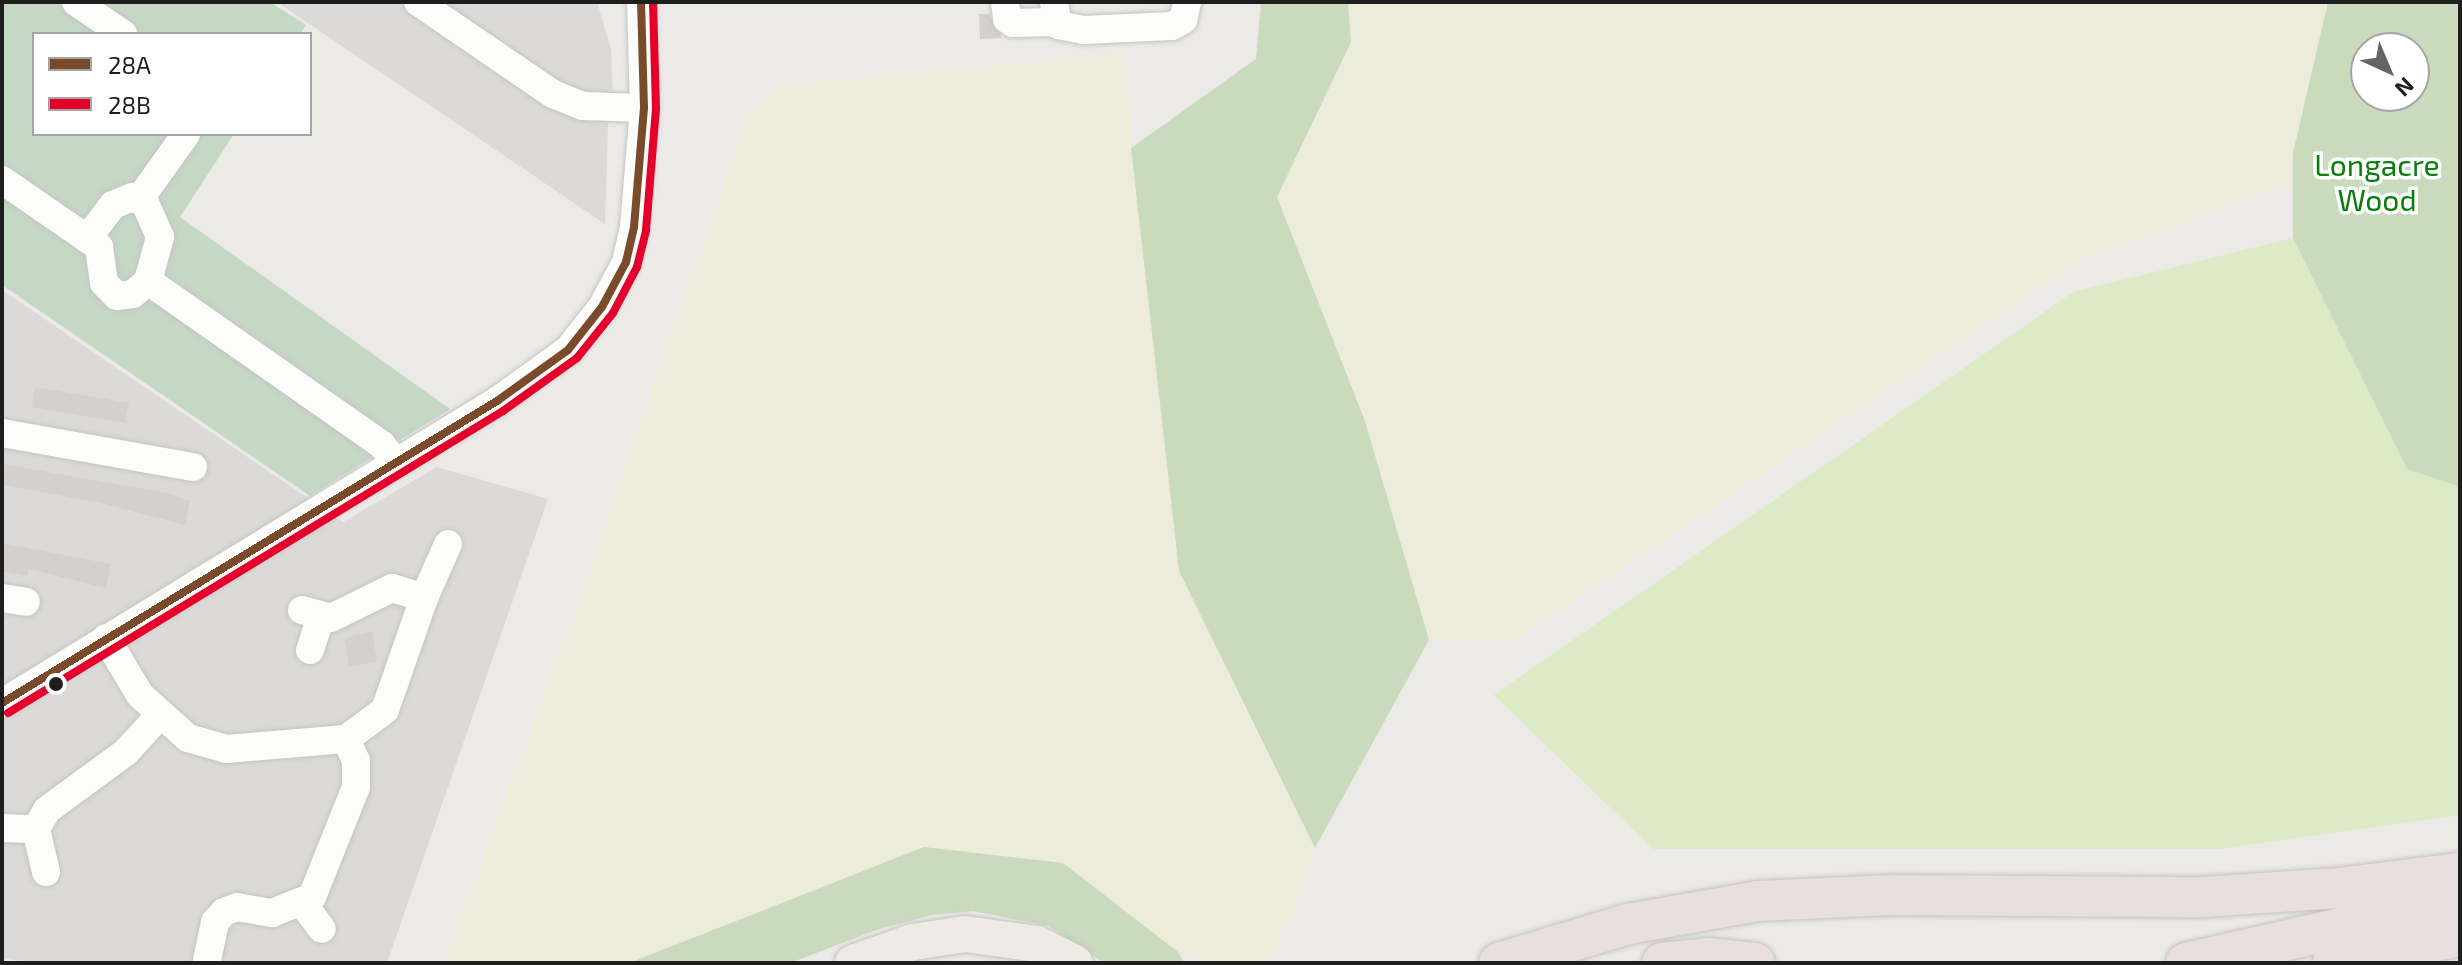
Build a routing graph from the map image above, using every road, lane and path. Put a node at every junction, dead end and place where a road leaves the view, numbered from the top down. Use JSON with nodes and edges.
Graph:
{"nodes":[{"id":1,"x":76,"y":2,"type":"edge"},
{"id":2,"x":641,"y":2,"type":"edge"},
{"id":3,"x":1005,"y":2,"type":"edge"},
{"id":4,"x":1187,"y":2,"type":"edge"},
{"id":5,"x":429,"y":5,"type":"edge"},
{"id":6,"x":1055,"y":12,"type":"edge"},
{"id":7,"x":120,"y":32,"type":"edge"},
{"id":8,"x":644,"y":108,"type":"junction"},
{"id":9,"x":185,"y":136,"type":"edge"},
{"id":10,"x":2,"y":180,"type":"edge"},
{"id":11,"x":139,"y":200,"type":"junction"},
{"id":12,"x":87,"y":239,"type":"junction"},
{"id":13,"x":148,"y":281,"type":"junction"},
{"id":14,"x":2,"y":433,"type":"edge"},
{"id":15,"x":396,"y":462,"type":"junction"},
{"id":16,"x":193,"y":467,"type":"dead end"},
{"id":17,"x":448,"y":544,"type":"dead end"},
{"id":18,"x":424,"y":598,"type":"junction"},
{"id":19,"x":106,"y":638,"type":"junction"},
{"id":20,"x":310,"y":650,"type":"dead end"},
{"id":21,"x":2,"y":703,"type":"edge"},
{"id":22,"x":159,"y":716,"type":"junction"},
{"id":23,"x":346,"y":739,"type":"junction"},
{"id":24,"x":3,"y":828,"type":"edge"},
{"id":25,"x":36,"y":829,"type":"junction"},
{"id":26,"x":46,"y":872,"type":"dead end"},
{"id":27,"x":2460,"y":873,"type":"edge"},
{"id":28,"x":2460,"y":901,"type":"edge"},
{"id":29,"x":303,"y":904,"type":"junction"},
{"id":30,"x":322,"y":929,"type":"dead end"},
{"id":31,"x":2460,"y":936,"type":"edge"},
{"id":32,"x":207,"y":960,"type":"dead end"},
{"id":33,"x":853,"y":963,"type":"edge"},
{"id":34,"x":1075,"y":963,"type":"edge"},
{"id":35,"x":1499,"y":963,"type":"edge"},
{"id":36,"x":1662,"y":963,"type":"edge"},
{"id":37,"x":1755,"y":963,"type":"edge"},
{"id":38,"x":2186,"y":963,"type":"edge"},
{"id":39,"x":2333,"y":963,"type":"edge"}],
"edges":[{"from":1,"to":7,"type":"street"},
{"from":2,"to":8,"type":"street"},
{"from":3,"to":6,"type":"street"},
{"from":4,"to":6,"type":"street"},
{"from":5,"to":8,"type":"street"},
{"from":8,"to":15,"type":"street"},
{"from":9,"to":11,"type":"street"},
{"from":10,"to":12,"type":"street"},
{"from":11,"to":12,"type":"street"},
{"from":11,"to":13,"type":"street"},
{"from":12,"to":13,"type":"street"},
{"from":13,"to":15,"type":"street"},
{"from":14,"to":16,"type":"street"},
{"from":15,"to":19,"type":"street"},
{"from":17,"to":18,"type":"street"},
{"from":18,"to":20,"type":"street"},
{"from":18,"to":23,"type":"street"},
{"from":19,"to":21,"type":"street"},
{"from":19,"to":22,"type":"street"},
{"from":22,"to":23,"type":"street"},
{"from":22,"to":25,"type":"street"},
{"from":23,"to":29,"type":"street"},
{"from":24,"to":25,"type":"street"},
{"from":25,"to":26,"type":"street"},
{"from":27,"to":35,"type":"highway"},
{"from":28,"to":38,"type":"highway"},
{"from":29,"to":30,"type":"street"},
{"from":29,"to":32,"type":"street"},
{"from":31,"to":39,"type":"highway"},
{"from":33,"to":34,"type":"main road"},
{"from":36,"to":37,"type":"highway"}]}
